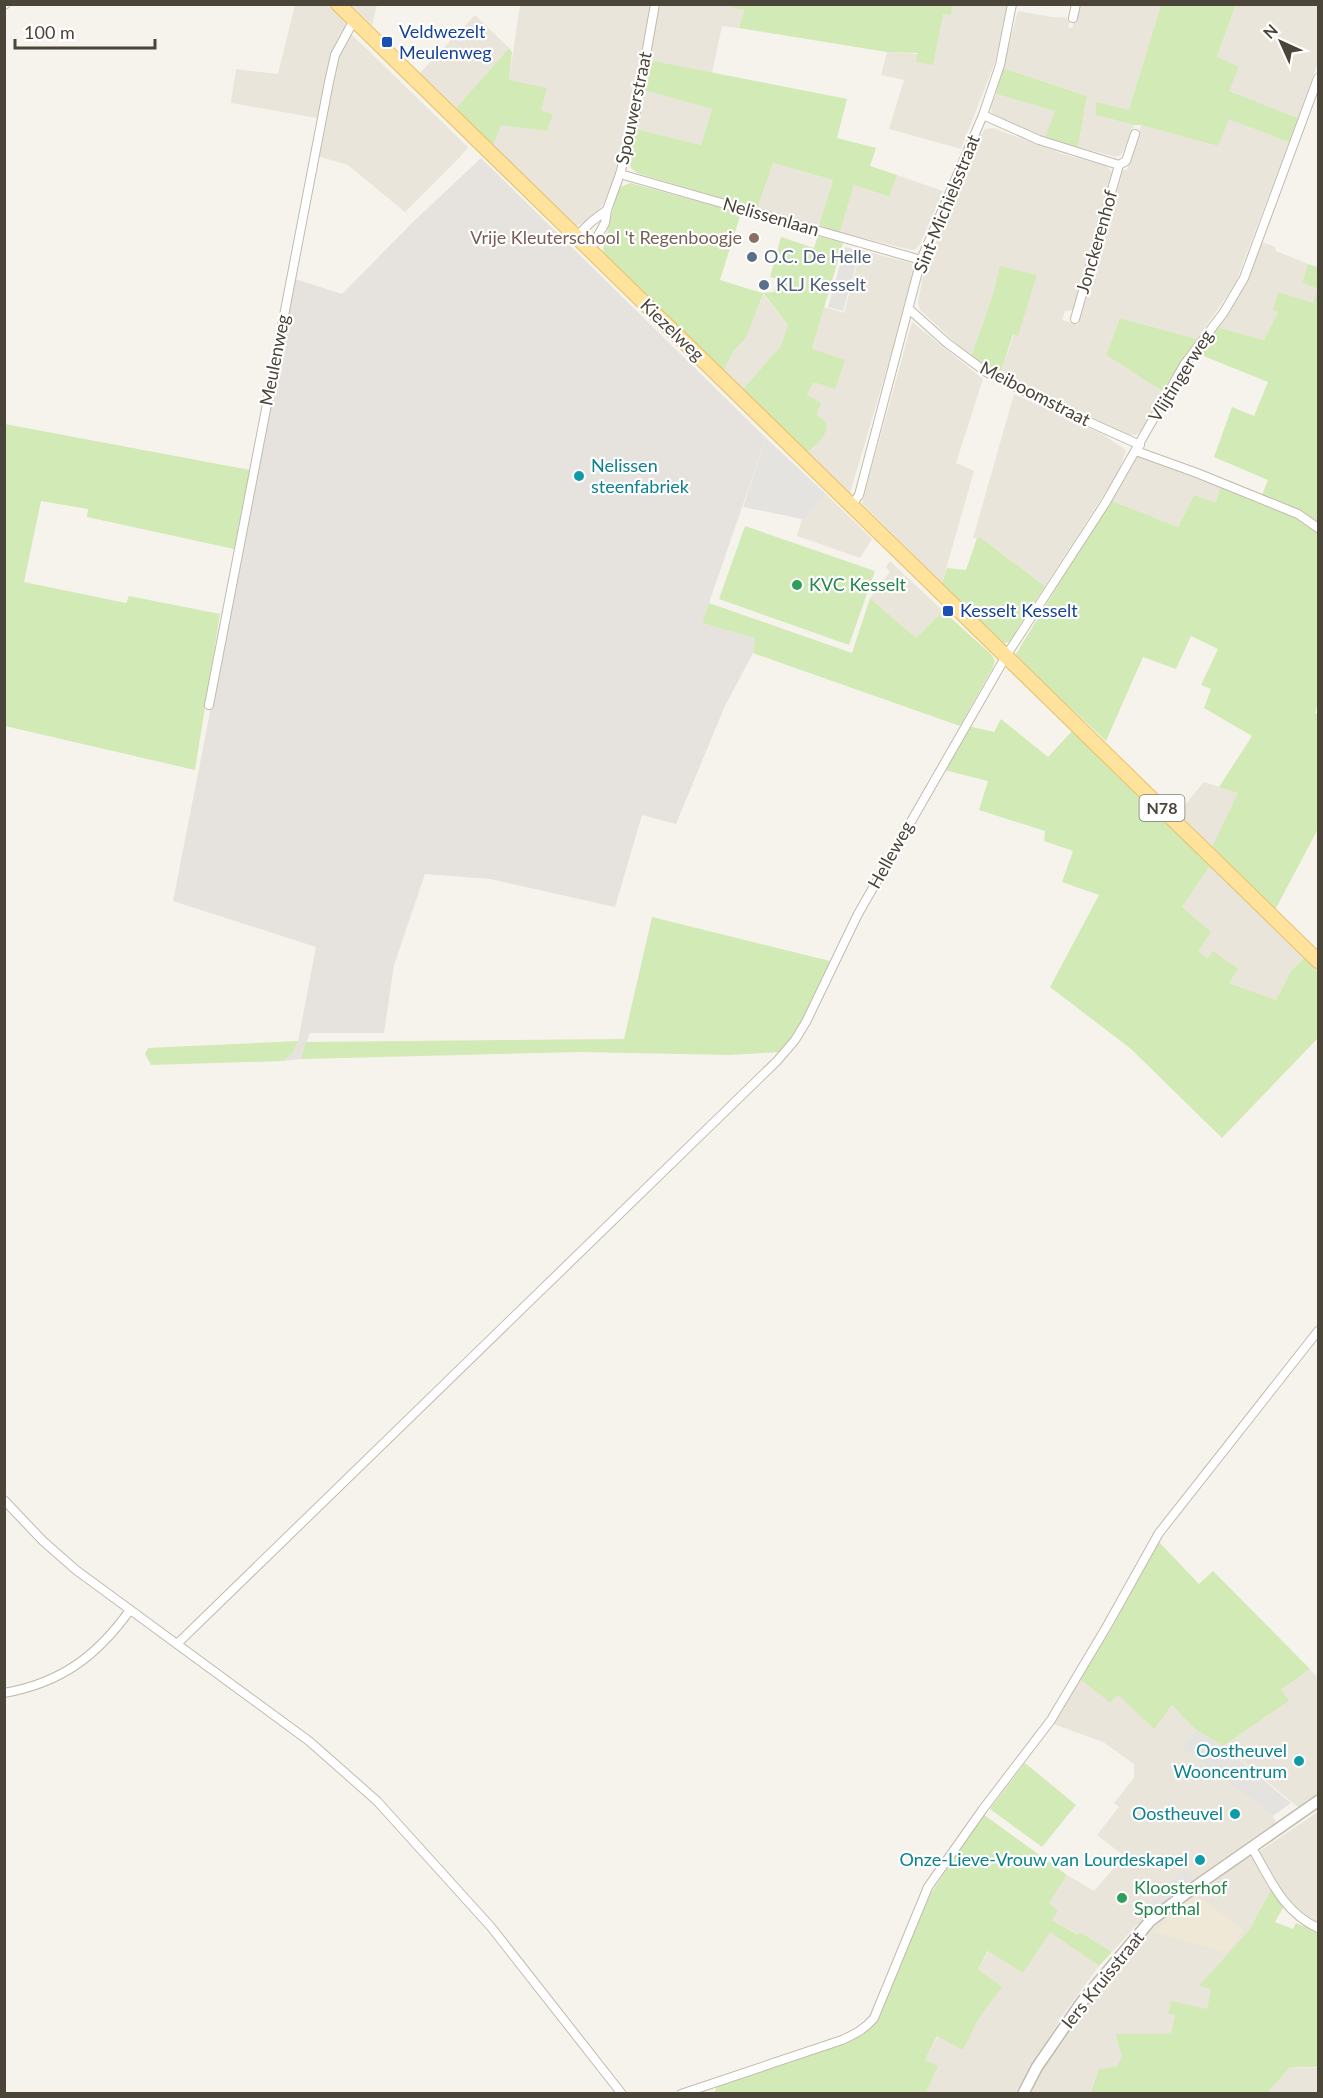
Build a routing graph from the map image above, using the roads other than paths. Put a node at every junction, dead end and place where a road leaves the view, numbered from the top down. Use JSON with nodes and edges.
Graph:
{"nodes":[{"id":1,"x":338,"y":4,"type":"edge"},
{"id":2,"x":655,"y":4,"type":"edge"},
{"id":3,"x":1012,"y":4,"type":"edge"},
{"id":4,"x":1076,"y":4,"type":"edge"},
{"id":5,"x":1073,"y":18,"type":"dead end"},
{"id":6,"x":354,"y":20,"type":"junction"},
{"id":7,"x":1318,"y":78,"type":"edge"},
{"id":8,"x":983,"y":115,"type":"junction"},
{"id":9,"x":1135,"y":134,"type":"dead end"},
{"id":10,"x":1119,"y":165,"type":"junction"},
{"id":11,"x":620,"y":174,"type":"junction"},
{"id":12,"x":607,"y":210,"type":"junction"},
{"id":13,"x":576,"y":237,"type":"junction"},
{"id":14,"x":590,"y":250,"type":"junction"},
{"id":15,"x":921,"y":260,"type":"junction"},
{"id":16,"x":910,"y":310,"type":"junction"},
{"id":17,"x":1075,"y":319,"type":"dead end"},
{"id":18,"x":1138,"y":448,"type":"junction"},
{"id":19,"x":851,"y":506,"type":"junction"},
{"id":20,"x":1318,"y":528,"type":"edge"},
{"id":21,"x":1006,"y":656,"type":"junction"},
{"id":22,"x":209,"y":705,"type":"dead end"},
{"id":23,"x":1318,"y":961,"type":"edge"},
{"id":24,"x":1318,"y":1330,"type":"edge"},
{"id":25,"x":4,"y":1500,"type":"edge"},
{"id":26,"x":130,"y":1610,"type":"junction"},
{"id":27,"x":177,"y":1644,"type":"junction"},
{"id":28,"x":4,"y":1694,"type":"edge"},
{"id":29,"x":1318,"y":1801,"type":"edge"},
{"id":30,"x":1252,"y":1848,"type":"junction"},
{"id":31,"x":1318,"y":1928,"type":"edge"},
{"id":32,"x":622,"y":2094,"type":"edge"},
{"id":33,"x":681,"y":2094,"type":"edge"},
{"id":34,"x":1023,"y":2094,"type":"edge"}],
"edges":[{"from":1,"to":6,"type":"main road","name":"Kiezelweg","number":"N78"},
{"from":2,"to":11,"type":"street","name":"Spouwerstraat"},
{"from":3,"to":8,"type":"street","name":"Sint-Michielsstraat"},
{"from":4,"to":5,"type":"street"},
{"from":6,"to":13,"type":"main road","name":"Kiezelweg","number":"N78"},
{"from":6,"to":22,"type":"street","name":"Meulenweg"},
{"from":7,"to":18,"type":"street","name":"Vlijtingerweg"},
{"from":8,"to":10,"type":"street","name":"Jonckerenhof"},
{"from":8,"to":15,"type":"street","name":"Sint-Michielsstraat"},
{"from":9,"to":10,"type":"street","name":"Jonckerenhof"},
{"from":10,"to":17,"type":"street","name":"Jonckerenhof"},
{"from":11,"to":12,"type":"street","name":"Spouwerstraat"},
{"from":11,"to":15,"type":"street","name":"Nelissenlaan"},
{"from":12,"to":13,"type":"street"},
{"from":12,"to":14,"type":"street","name":"Spouwerstraat"},
{"from":13,"to":14,"type":"main road","name":"Kiezelweg","number":"N78"},
{"from":14,"to":19,"type":"main road","name":"Kiezelweg","number":"N78"},
{"from":15,"to":16,"type":"street","name":"Sint-Michielsstraat"},
{"from":16,"to":18,"type":"street","name":"Meiboomstraat"},
{"from":16,"to":19,"type":"street","name":"Sint-Michielsstraat"},
{"from":18,"to":20,"type":"street","name":"Meiboomstraat"},
{"from":18,"to":21,"type":"street","name":"Vlijtingerweg"},
{"from":19,"to":21,"type":"main road","name":"Kiezelweg","number":"N78"},
{"from":21,"to":23,"type":"main road","number":"N78"},
{"from":21,"to":27,"type":"street","name":"Helleweg"},
{"from":24,"to":33,"type":"street"},
{"from":25,"to":26,"type":"street"},
{"from":26,"to":27,"type":"street"},
{"from":26,"to":28,"type":"street"},
{"from":27,"to":32,"type":"street"},
{"from":29,"to":30,"type":"street","name":"Iers Kruisstraat"},
{"from":30,"to":31,"type":"street"},
{"from":30,"to":34,"type":"street","name":"Iers Kruisstraat"}]}
